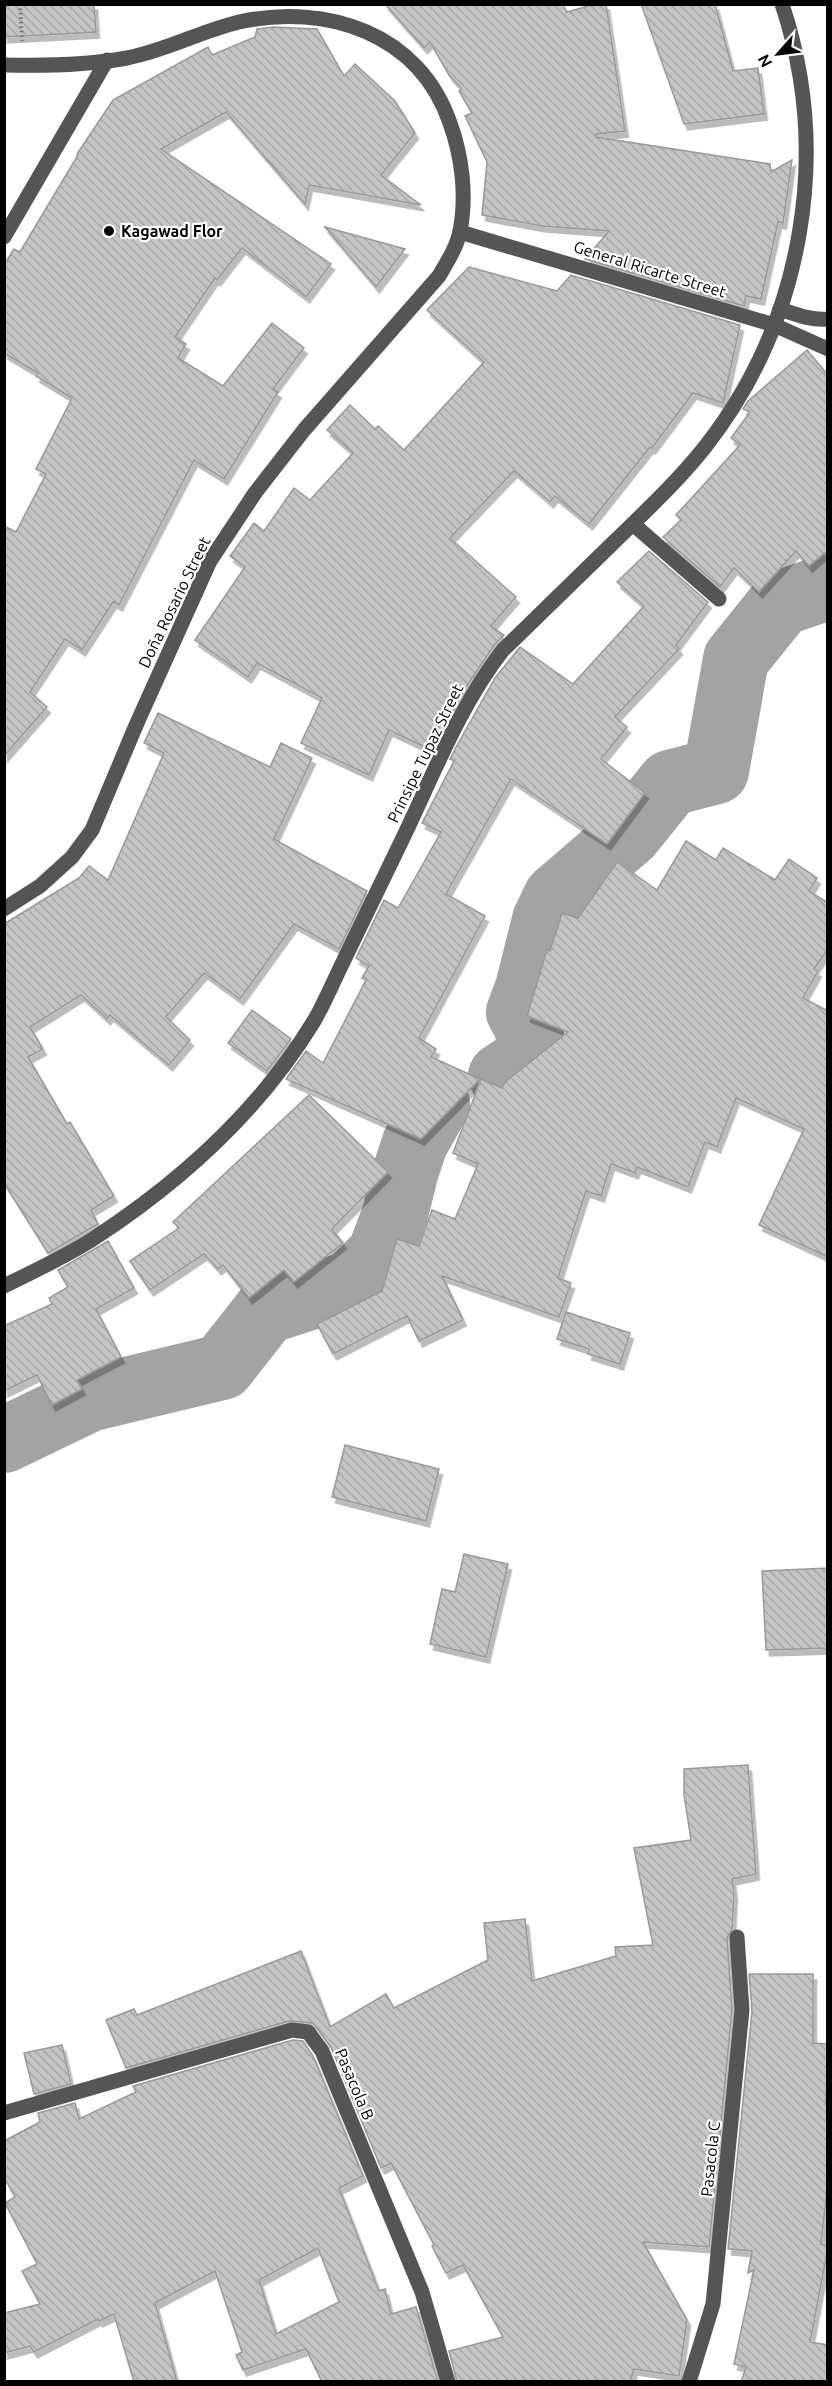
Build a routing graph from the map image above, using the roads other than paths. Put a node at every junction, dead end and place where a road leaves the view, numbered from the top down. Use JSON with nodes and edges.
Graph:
{"nodes":[{"id":1,"x":782,"y":4,"type":"edge"},
{"id":2,"x":106,"y":60,"type":"junction"},
{"id":3,"x":4,"y":65,"type":"edge"},
{"id":4,"x":460,"y":232,"type":"junction"},
{"id":5,"x":4,"y":237,"type":"edge"},
{"id":6,"x":780,"y":309,"type":"junction"},
{"id":7,"x":828,"y":319,"type":"edge"},
{"id":8,"x":774,"y":325,"type":"junction"},
{"id":9,"x":828,"y":349,"type":"edge"},
{"id":10,"x":633,"y":524,"type":"junction"},
{"id":11,"x":719,"y":600,"type":"dead end"},
{"id":12,"x":4,"y":909,"type":"edge"},
{"id":13,"x":4,"y":1286,"type":"edge"},
{"id":14,"x":737,"y":1937,"type":"dead end"},
{"id":15,"x":4,"y":2113,"type":"edge"},
{"id":16,"x":448,"y":2382,"type":"edge"},
{"id":17,"x":689,"y":2382,"type":"edge"}],
"edges":[{"from":1,"to":6,"type":"street","name":"Prinsipe Tupaz Street"},
{"from":2,"to":3,"type":"street","name":"Doña Rosario Street"},
{"from":2,"to":4,"type":"street","name":"Doña Rosario Street"},
{"from":2,"to":5,"type":"street"},
{"from":4,"to":8,"type":"street","name":"General Ricarte Street"},
{"from":4,"to":12,"type":"street","name":"Doña Rosario Street"},
{"from":6,"to":7,"type":"street"},
{"from":6,"to":8,"type":"street","name":"Prinsipe Tupaz Street"},
{"from":8,"to":9,"type":"street","name":"General Ricarte Street"},
{"from":8,"to":10,"type":"street","name":"Prinsipe Tupaz Street"},
{"from":10,"to":11,"type":"street"},
{"from":10,"to":13,"type":"street","name":"Prinsipe Tupaz Street"},
{"from":14,"to":17,"type":"street","name":"Pasacola C"},
{"from":15,"to":16,"type":"street","name":"Pasacola B"}]}
